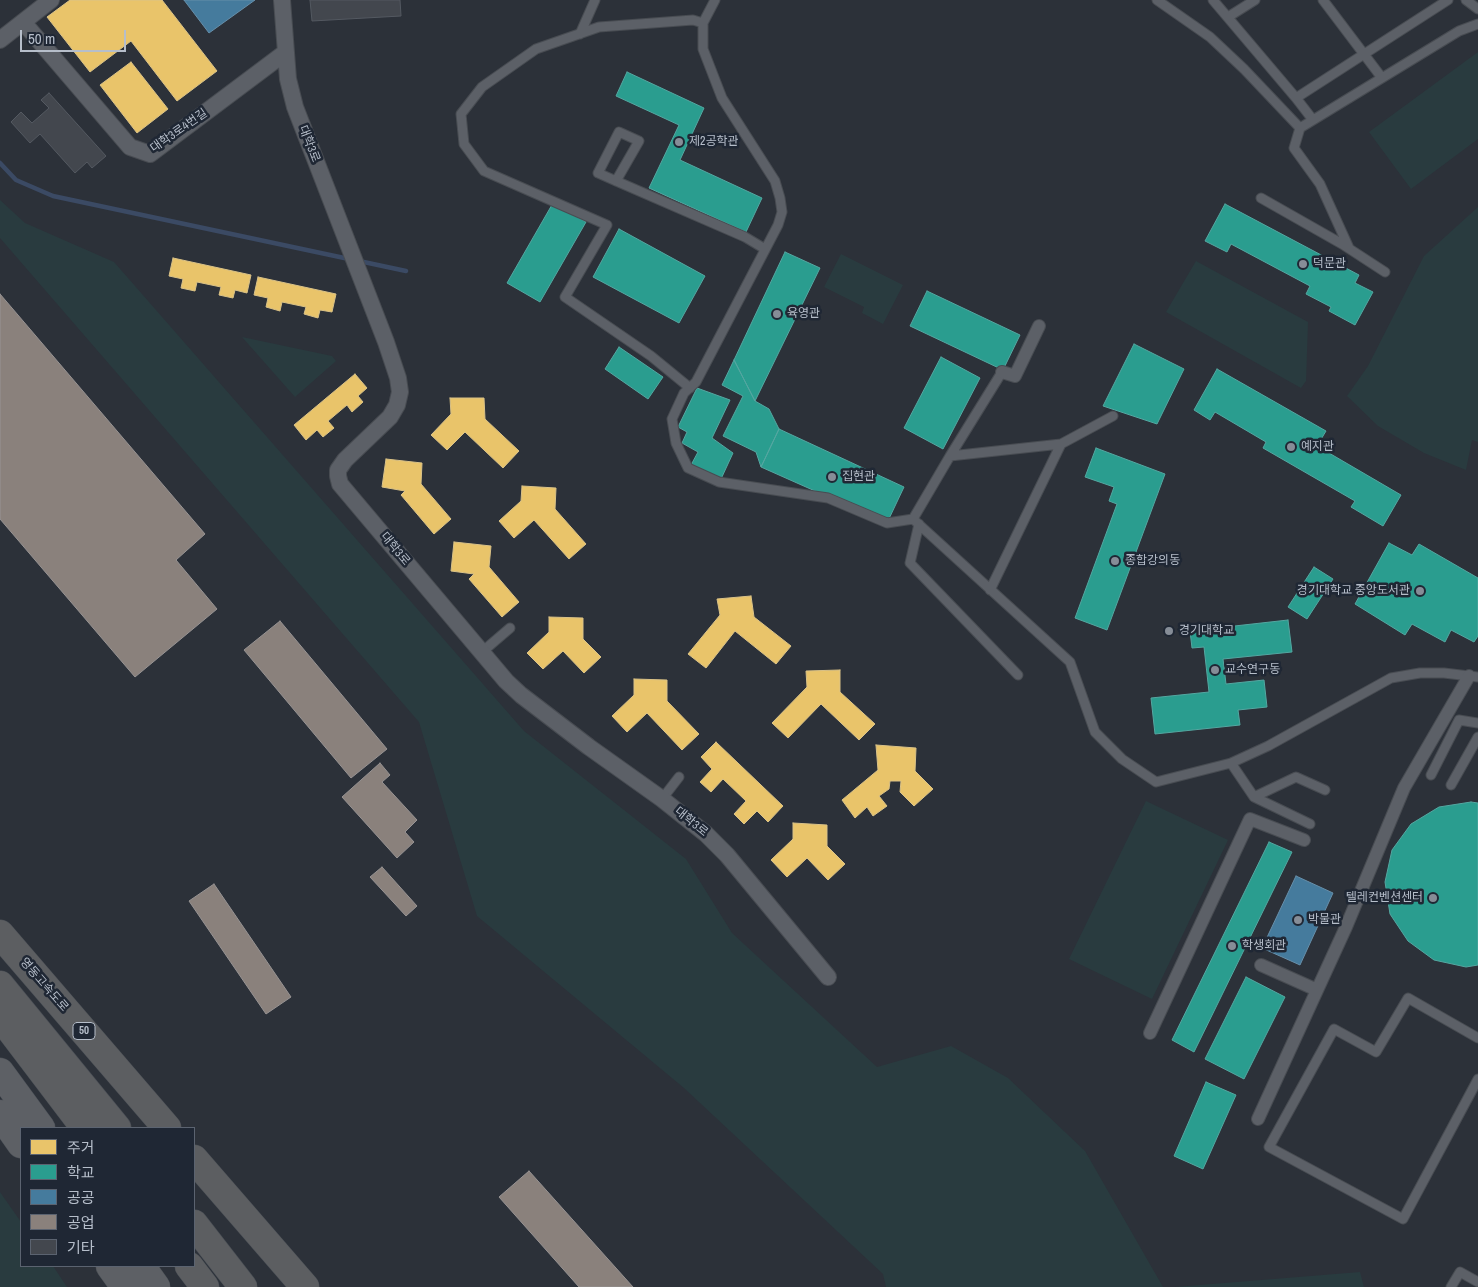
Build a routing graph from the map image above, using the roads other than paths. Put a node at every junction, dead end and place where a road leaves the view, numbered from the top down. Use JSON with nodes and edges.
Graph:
{"nodes":[{"id":1,"x":51,"y":0,"type":"edge"},
{"id":2,"x":282,"y":0,"type":"edge"},
{"id":3,"x":594,"y":0,"type":"edge"},
{"id":4,"x":715,"y":0,"type":"edge"},
{"id":5,"x":1157,"y":0,"type":"edge"},
{"id":6,"x":1213,"y":0,"type":"edge"},
{"id":7,"x":1255,"y":0,"type":"edge"},
{"id":8,"x":1323,"y":0,"type":"edge"},
{"id":9,"x":1448,"y":0,"type":"edge"},
{"id":10,"x":1466,"y":0,"type":"edge"},
{"id":11,"x":1478,"y":9,"type":"edge"},
{"id":12,"x":1228,"y":17,"type":"junction"},
{"id":13,"x":23,"y":22,"type":"junction"},
{"id":14,"x":703,"y":23,"type":"junction"},
{"id":15,"x":1478,"y":24,"type":"edge"},
{"id":16,"x":580,"y":34,"type":"junction"},
{"id":17,"x":0,"y":40,"type":"edge"},
{"id":18,"x":286,"y":52,"type":"junction"},
{"id":19,"x":1364,"y":54,"type":"junction"},
{"id":20,"x":1382,"y":78,"type":"junction"},
{"id":21,"x":1296,"y":98,"type":"junction"},
{"id":22,"x":1313,"y":120,"type":"junction"},
{"id":23,"x":1300,"y":128,"type":"junction"},
{"id":24,"x":616,"y":181,"type":"junction"},
{"id":25,"x":1261,"y":198,"type":"dead end"},
{"id":26,"x":765,"y":249,"type":"junction"},
{"id":27,"x":1350,"y":249,"type":"junction"},
{"id":28,"x":1384,"y":272,"type":"dead end"},
{"id":29,"x":1039,"y":326,"type":"dead end"},
{"id":30,"x":1002,"y":372,"type":"joint"},
{"id":31,"x":690,"y":388,"type":"junction"},
{"id":32,"x":1113,"y":416,"type":"dead end"},
{"id":33,"x":1061,"y":444,"type":"junction"},
{"id":34,"x":950,"y":456,"type":"junction"},
{"id":35,"x":916,"y":522,"type":"junction"},
{"id":36,"x":990,"y":590,"type":"junction"},
{"id":37,"x":510,"y":628,"type":"dead end"},
{"id":38,"x":482,"y":652,"type":"junction"},
{"id":39,"x":1018,"y":674,"type":"dead end"},
{"id":40,"x":1473,"y":676,"type":"edge"},
{"id":41,"x":1478,"y":723,"type":"edge"},
{"id":42,"x":1478,"y":737,"type":"edge"},
{"id":43,"x":1231,"y":763,"type":"junction"},
{"id":44,"x":1431,"y":775,"type":"dead end"},
{"id":45,"x":679,"y":776,"type":"dead end"},
{"id":46,"x":1452,"y":785,"type":"dead end"},
{"id":47,"x":1325,"y":790,"type":"dead end"},
{"id":48,"x":1254,"y":797,"type":"junction"},
{"id":49,"x":662,"y":799,"type":"junction"},
{"id":50,"x":1310,"y":824,"type":"dead end"},
{"id":51,"x":1304,"y":840,"type":"dead end"},
{"id":52,"x":0,"y":934,"type":"edge"},
{"id":53,"x":1261,"y":965,"type":"dead end"},
{"id":54,"x":828,"y":977,"type":"dead end"},
{"id":55,"x":0,"y":985,"type":"edge"},
{"id":56,"x":1317,"y":990,"type":"junction"},
{"id":57,"x":0,"y":1016,"type":"edge"},
{"id":58,"x":1150,"y":1033,"type":"dead end"},
{"id":59,"x":1478,"y":1038,"type":"edge"},
{"id":60,"x":0,"y":1072,"type":"edge"},
{"id":61,"x":1478,"y":1079,"type":"edge"},
{"id":62,"x":0,"y":1114,"type":"edge"},
{"id":63,"x":1258,"y":1119,"type":"dead end"},
{"id":64,"x":40,"y":1127,"type":"edge"},
{"id":65,"x":84,"y":1127,"type":"edge"},
{"id":66,"x":116,"y":1127,"type":"edge"},
{"id":67,"x":166,"y":1127,"type":"edge"},
{"id":68,"x":20,"y":1143,"type":"edge"},
{"id":69,"x":195,"y":1160,"type":"edge"},
{"id":70,"x":195,"y":1225,"type":"edge"},
{"id":71,"x":111,"y":1267,"type":"edge"},
{"id":72,"x":141,"y":1267,"type":"edge"},
{"id":73,"x":190,"y":1267,"type":"edge"},
{"id":74,"x":1478,"y":1282,"type":"edge"},
{"id":75,"x":125,"y":1287,"type":"edge"},
{"id":76,"x":156,"y":1287,"type":"edge"},
{"id":77,"x":205,"y":1287,"type":"edge"},
{"id":78,"x":243,"y":1287,"type":"edge"},
{"id":79,"x":305,"y":1287,"type":"edge"},
{"id":80,"x":1451,"y":1287,"type":"edge"}],
"edges":[{"from":1,"to":13,"type":"street"},
{"from":2,"to":18,"type":"street","name":"대학3로"},
{"from":3,"to":16,"type":"lane"},
{"from":4,"to":14,"type":"lane"},
{"from":5,"to":23,"type":"lane"},
{"from":6,"to":12,"type":"lane"},
{"from":7,"to":12,"type":"lane"},
{"from":8,"to":19,"type":"lane"},
{"from":9,"to":19,"type":"lane"},
{"from":10,"to":11,"type":"lane"},
{"from":12,"to":21,"type":"lane"},
{"from":13,"to":17,"type":"street"},
{"from":13,"to":18,"type":"street","name":"대학3로4번길"},
{"from":14,"to":16,"type":"lane"},
{"from":14,"to":26,"type":"lane"},
{"from":15,"to":20,"type":"lane"},
{"from":16,"to":31,"type":"lane"},
{"from":18,"to":38,"type":"street","name":"대학3로"},
{"from":19,"to":20,"type":"lane"},
{"from":19,"to":21,"type":"lane"},
{"from":20,"to":22,"type":"lane"},
{"from":21,"to":22,"type":"lane"},
{"from":22,"to":23,"type":"lane"},
{"from":23,"to":27,"type":"lane"},
{"from":24,"to":24,"type":"lane"},
{"from":24,"to":26,"type":"lane"},
{"from":25,"to":27,"type":"lane"},
{"from":26,"to":31,"type":"lane"},
{"from":27,"to":28,"type":"lane"},
{"from":29,"to":30,"type":"street"},
{"from":30,"to":34,"type":"lane"},
{"from":31,"to":35,"type":"lane"},
{"from":32,"to":33,"type":"lane"},
{"from":33,"to":34,"type":"lane"},
{"from":33,"to":36,"type":"lane"},
{"from":34,"to":35,"type":"lane"},
{"from":35,"to":36,"type":"lane"},
{"from":35,"to":39,"type":"lane"},
{"from":36,"to":43,"type":"lane"},
{"from":37,"to":38,"type":"lane"},
{"from":38,"to":49,"type":"street","name":"대학3로"},
{"from":40,"to":43,"type":"lane"},
{"from":40,"to":56,"type":"street"},
{"from":41,"to":44,"type":"lane"},
{"from":42,"to":46,"type":"lane"},
{"from":43,"to":48,"type":"lane"},
{"from":45,"to":49,"type":"lane"},
{"from":47,"to":48,"type":"lane"},
{"from":48,"to":50,"type":"lane"},
{"from":49,"to":54,"type":"street","name":"대학3로"},
{"from":51,"to":58,"type":"street"},
{"from":52,"to":67,"type":"highway","name":"영동고속도로","number":"50"},
{"from":53,"to":56,"type":"street"},
{"from":55,"to":66,"type":"highway"},
{"from":56,"to":63,"type":"street"},
{"from":57,"to":65,"type":"highway"},
{"from":59,"to":61,"type":"lane"},
{"from":60,"to":64,"type":"highway"},
{"from":62,"to":68,"type":"highway"},
{"from":69,"to":79,"type":"highway"},
{"from":70,"to":78,"type":"highway"},
{"from":71,"to":75,"type":"highway"},
{"from":72,"to":76,"type":"highway"},
{"from":73,"to":77,"type":"highway"},
{"from":74,"to":80,"type":"lane"}]}
